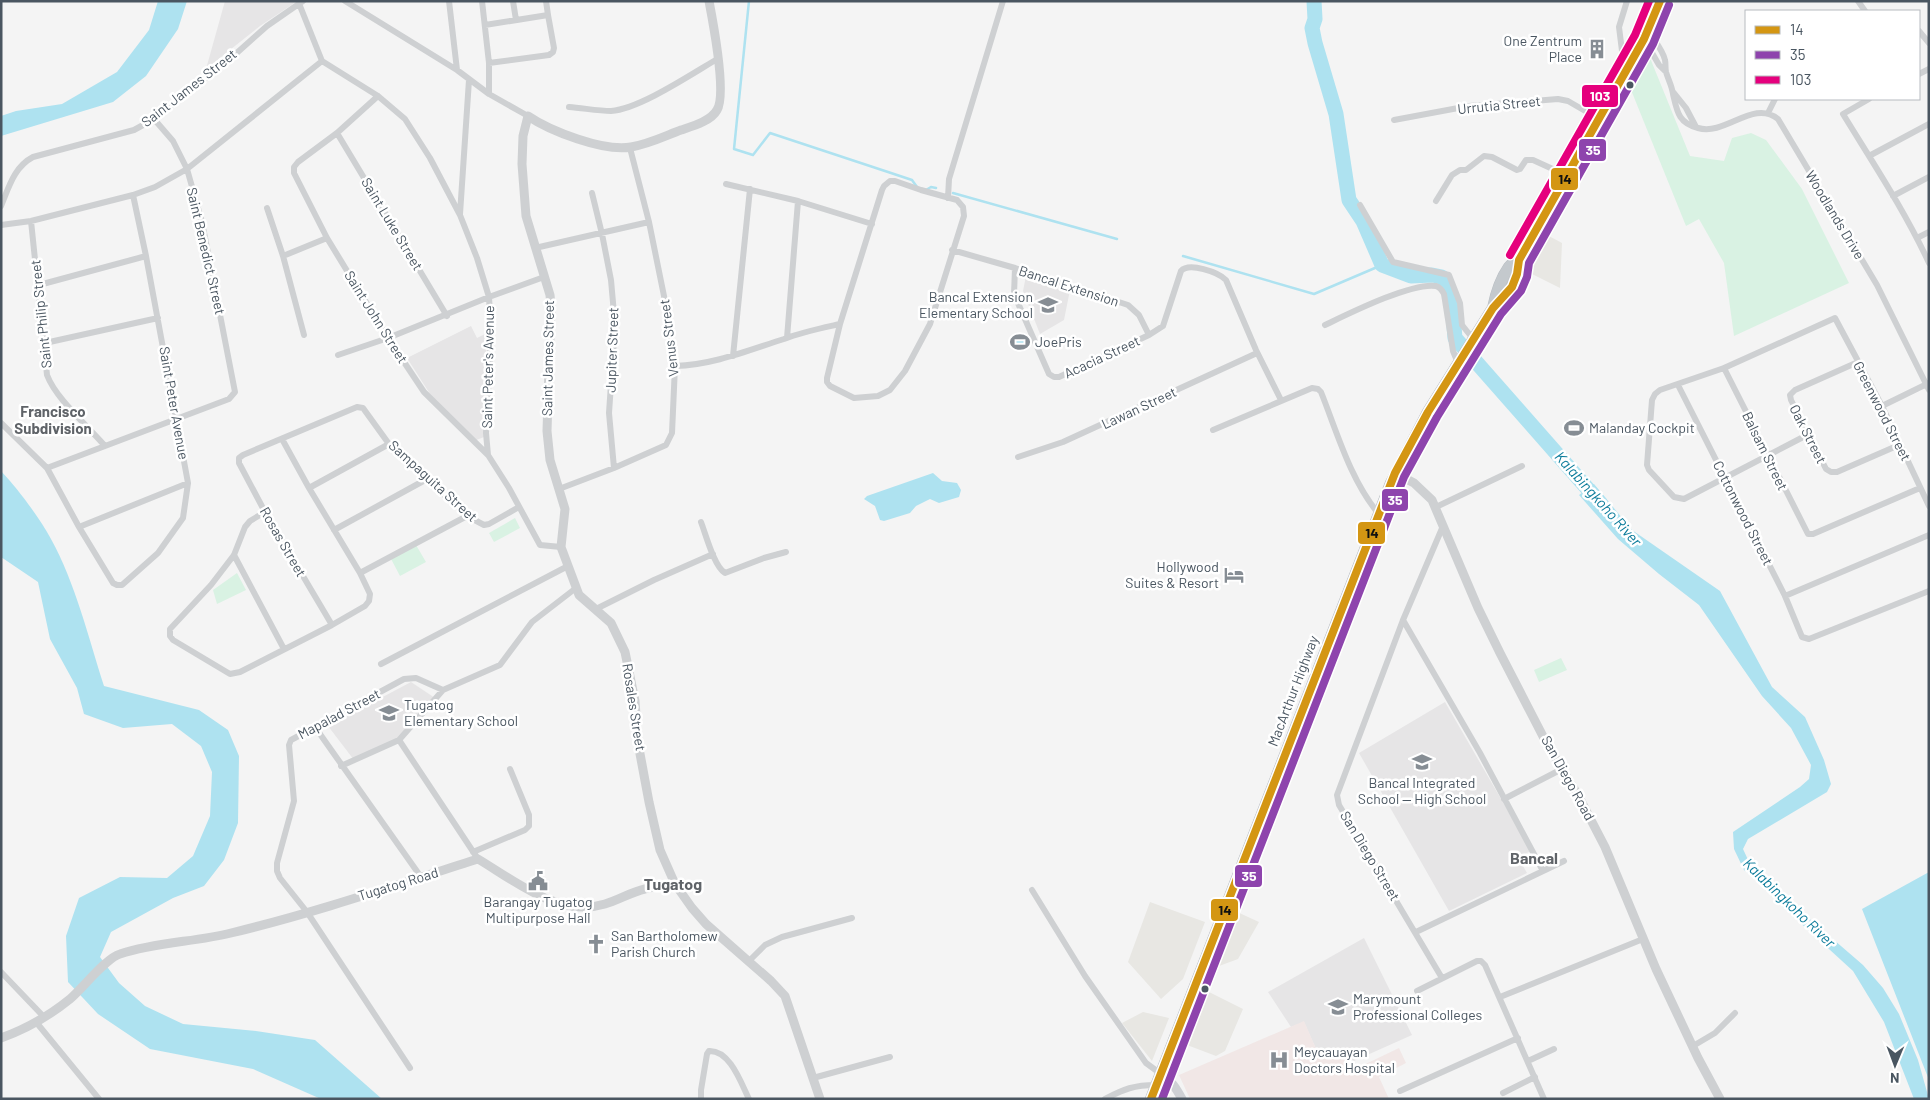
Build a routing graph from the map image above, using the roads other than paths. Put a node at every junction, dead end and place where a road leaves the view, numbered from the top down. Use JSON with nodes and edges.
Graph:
{"nodes":[{"id":1,"x":346,"y":1,"type":"edge"},
{"id":2,"x":448,"y":1,"type":"edge"},
{"id":3,"x":482,"y":1,"type":"edge"},
{"id":4,"x":513,"y":1,"type":"edge"},
{"id":5,"x":546,"y":1,"type":"edge"},
{"id":6,"x":710,"y":1,"type":"edge"},
{"id":7,"x":1003,"y":1,"type":"edge"},
{"id":8,"x":1627,"y":1,"type":"edge"},
{"id":9,"x":1660,"y":1,"type":"edge"},
{"id":10,"x":1668,"y":1,"type":"edge"},
{"id":11,"x":300,"y":2,"type":"edge"},
{"id":12,"x":548,"y":15,"type":"junction"},
{"id":13,"x":516,"y":20,"type":"junction"},
{"id":14,"x":485,"y":24,"type":"junction"},
{"id":15,"x":1647,"y":32,"type":"junction"},
{"id":16,"x":1920,"y":32,"type":"edge"},
{"id":17,"x":1929,"y":43,"type":"edge"},
{"id":18,"x":719,"y":58,"type":"junction"},
{"id":19,"x":1632,"y":60,"type":"junction"},
{"id":20,"x":322,"y":61,"type":"junction"},
{"id":21,"x":489,"y":63,"type":"junction"},
{"id":22,"x":457,"y":70,"type":"junction"},
{"id":23,"x":469,"y":80,"type":"junction"},
{"id":24,"x":1673,"y":91,"type":"junction"},
{"id":25,"x":489,"y":94,"type":"junction"},
{"id":26,"x":378,"y":96,"type":"junction"},
{"id":27,"x":1774,"y":100,"type":"edge"},
{"id":28,"x":1861,"y":101,"type":"edge"},
{"id":29,"x":569,"y":107,"type":"dead end"},
{"id":30,"x":1768,"y":112,"type":"junction"},
{"id":31,"x":528,"y":116,"type":"junction"},
{"id":32,"x":154,"y":119,"type":"junction"},
{"id":33,"x":1599,"y":119,"type":"junction"},
{"id":34,"x":1394,"y":120,"type":"dead end"},
{"id":35,"x":1929,"y":124,"type":"edge"},
{"id":36,"x":1696,"y":128,"type":"junction"},
{"id":37,"x":337,"y":133,"type":"junction"},
{"id":38,"x":630,"y":148,"type":"junction"},
{"id":39,"x":1869,"y":156,"type":"junction"},
{"id":40,"x":186,"y":169,"type":"junction"},
{"id":41,"x":1568,"y":176,"type":"junction"},
{"id":42,"x":1929,"y":177,"type":"edge"},
{"id":43,"x":726,"y":184,"type":"dead end"},
{"id":44,"x":750,"y":189,"type":"junction"},
{"id":45,"x":592,"y":194,"type":"dead end"},
{"id":46,"x":133,"y":195,"type":"junction"},
{"id":47,"x":1893,"y":196,"type":"junction"},
{"id":48,"x":948,"y":198,"type":"junction"},
{"id":49,"x":798,"y":201,"type":"junction"},
{"id":50,"x":1436,"y":201,"type":"dead end"},
{"id":51,"x":1360,"y":205,"type":"dead end"},
{"id":52,"x":1,"y":206,"type":"edge"},
{"id":53,"x":267,"y":208,"type":"dead end"},
{"id":54,"x":460,"y":215,"type":"junction"},
{"id":55,"x":32,"y":221,"type":"junction"},
{"id":56,"x":649,"y":222,"type":"junction"},
{"id":57,"x":872,"y":224,"type":"junction"},
{"id":58,"x":1,"y":225,"type":"edge"},
{"id":59,"x":1929,"y":232,"type":"edge"},
{"id":60,"x":602,"y":234,"type":"junction"},
{"id":61,"x":327,"y":238,"type":"junction"},
{"id":62,"x":1917,"y":238,"type":"junction"},
{"id":63,"x":535,"y":248,"type":"junction"},
{"id":64,"x":952,"y":250,"type":"junction"},
{"id":65,"x":146,"y":256,"type":"junction"},
{"id":66,"x":283,"y":256,"type":"junction"},
{"id":67,"x":1929,"y":263,"type":"edge"},
{"id":68,"x":1015,"y":268,"type":"junction"},
{"id":69,"x":544,"y":277,"type":"junction"},
{"id":70,"x":39,"y":285,"type":"junction"},
{"id":71,"x":489,"y":297,"type":"junction"},
{"id":72,"x":447,"y":316,"type":"junction"},
{"id":73,"x":158,"y":318,"type":"junction"},
{"id":74,"x":840,"y":324,"type":"junction"},
{"id":75,"x":1325,"y":324,"type":"dead end"},
{"id":76,"x":304,"y":335,"type":"dead end"},
{"id":77,"x":1149,"y":335,"type":"junction"},
{"id":78,"x":388,"y":338,"type":"junction"},
{"id":79,"x":787,"y":338,"type":"junction"},
{"id":80,"x":45,"y":343,"type":"junction"},
{"id":81,"x":1472,"y":343,"type":"junction"},
{"id":82,"x":1257,"y":353,"type":"junction"},
{"id":83,"x":338,"y":355,"type":"dead end"},
{"id":84,"x":733,"y":356,"type":"junction"},
{"id":85,"x":1461,"y":361,"type":"junction"},
{"id":86,"x":1858,"y":362,"type":"junction"},
{"id":87,"x":675,"y":366,"type":"junction"},
{"id":88,"x":1724,"y":368,"type":"junction"},
{"id":89,"x":1678,"y":385,"type":"junction"},
{"id":90,"x":1928,"y":386,"type":"edge"},
{"id":91,"x":1280,"y":400,"type":"junction"},
{"id":92,"x":1882,"y":406,"type":"junction"},
{"id":93,"x":177,"y":418,"type":"junction"},
{"id":94,"x":1,"y":423,"type":"edge"},
{"id":95,"x":1213,"y":430,"type":"dead end"},
{"id":96,"x":1809,"y":434,"type":"junction"},
{"id":97,"x":282,"y":438,"type":"junction"},
{"id":98,"x":389,"y":444,"type":"junction"},
{"id":99,"x":1899,"y":445,"type":"junction"},
{"id":100,"x":105,"y":446,"type":"junction"},
{"id":101,"x":488,"y":455,"type":"junction"},
{"id":102,"x":1768,"y":456,"type":"junction"},
{"id":103,"x":1018,"y":458,"type":"dead end"},
{"id":104,"x":1522,"y":466,"type":"dead end"},
{"id":105,"x":47,"y":468,"type":"junction"},
{"id":106,"x":614,"y":468,"type":"junction"},
{"id":107,"x":1395,"y":473,"type":"junction"},
{"id":108,"x":1724,"y":478,"type":"junction"},
{"id":109,"x":427,"y":479,"type":"junction"},
{"id":110,"x":188,"y":483,"type":"junction"},
{"id":111,"x":309,"y":488,"type":"junction"},
{"id":112,"x":1920,"y":488,"type":"junction"},
{"id":113,"x":560,"y":489,"type":"junction"},
{"id":114,"x":1929,"y":506,"type":"edge"},
{"id":115,"x":519,"y":507,"type":"junction"},
{"id":116,"x":1436,"y":507,"type":"junction"},
{"id":117,"x":265,"y":512,"type":"junction"},
{"id":118,"x":1378,"y":513,"type":"junction"},
{"id":119,"x":467,"y":516,"type":"junction"},
{"id":120,"x":701,"y":522,"type":"dead end"},
{"id":121,"x":1444,"y":525,"type":"junction"},
{"id":122,"x":79,"y":527,"type":"junction"},
{"id":123,"x":334,"y":530,"type":"junction"},
{"id":124,"x":1929,"y":535,"type":"edge"},
{"id":125,"x":561,"y":547,"type":"junction"},
{"id":126,"x":786,"y":552,"type":"dead end"},
{"id":127,"x":713,"y":554,"type":"junction"},
{"id":128,"x":234,"y":555,"type":"junction"},
{"id":129,"x":568,"y":566,"type":"junction"},
{"id":130,"x":360,"y":573,"type":"junction"},
{"id":131,"x":576,"y":588,"type":"junction"},
{"id":132,"x":1929,"y":591,"type":"edge"},
{"id":133,"x":1785,"y":596,"type":"junction"},
{"id":134,"x":596,"y":609,"type":"junction"},
{"id":135,"x":1403,"y":620,"type":"junction"},
{"id":136,"x":332,"y":625,"type":"junction"},
{"id":137,"x":284,"y":649,"type":"junction"},
{"id":138,"x":381,"y":664,"type":"dead end"},
{"id":139,"x":443,"y":690,"type":"junction"},
{"id":140,"x":315,"y":727,"type":"junction"},
{"id":141,"x":399,"y":740,"type":"junction"},
{"id":142,"x":342,"y":766,"type":"junction"},
{"id":143,"x":510,"y":769,"type":"dead end"},
{"id":144,"x":1562,"y":769,"type":"junction"},
{"id":145,"x":1504,"y":799,"type":"junction"},
{"id":146,"x":475,"y":856,"type":"junction"},
{"id":147,"x":1564,"y":861,"type":"dead end"},
{"id":148,"x":1543,"y":871,"type":"junction"},
{"id":149,"x":421,"y":877,"type":"junction"},
{"id":150,"x":675,"y":884,"type":"junction"},
{"id":151,"x":1032,"y":890,"type":"dead end"},
{"id":152,"x":307,"y":912,"type":"junction"},
{"id":153,"x":852,"y":918,"type":"dead end"},
{"id":154,"x":1416,"y":932,"type":"junction"},
{"id":155,"x":1643,"y":939,"type":"junction"},
{"id":156,"x":748,"y":962,"type":"junction"},
{"id":157,"x":1,"y":972,"type":"edge"},
{"id":158,"x":1442,"y":978,"type":"junction"},
{"id":159,"x":1417,"y":990,"type":"dead end"},
{"id":160,"x":1500,"y":997,"type":"junction"},
{"id":161,"x":1735,"y":1013,"type":"dead end"},
{"id":162,"x":40,"y":1020,"type":"junction"},
{"id":163,"x":1,"y":1038,"type":"edge"},
{"id":164,"x":1518,"y":1038,"type":"junction"},
{"id":165,"x":1693,"y":1046,"type":"junction"},
{"id":166,"x":1554,"y":1049,"type":"dead end"},
{"id":167,"x":890,"y":1057,"type":"dead end"},
{"id":168,"x":1528,"y":1061,"type":"junction"},
{"id":169,"x":410,"y":1068,"type":"dead end"},
{"id":170,"x":1534,"y":1077,"type":"junction"},
{"id":171,"x":813,"y":1078,"type":"junction"},
{"id":172,"x":1158,"y":1079,"type":"junction"},
{"id":173,"x":1400,"y":1091,"type":"dead end"},
{"id":174,"x":1503,"y":1092,"type":"dead end"},
{"id":175,"x":99,"y":1099,"type":"edge"},
{"id":176,"x":701,"y":1099,"type":"edge"},
{"id":177,"x":749,"y":1099,"type":"edge"},
{"id":178,"x":820,"y":1099,"type":"edge"},
{"id":179,"x":1106,"y":1099,"type":"edge"},
{"id":180,"x":1150,"y":1099,"type":"edge"},
{"id":181,"x":1182,"y":1099,"type":"edge"},
{"id":182,"x":1544,"y":1099,"type":"edge"},
{"id":183,"x":1720,"y":1099,"type":"edge"}],
"edges":[{"from":1,"to":22,"type":"street"},
{"from":2,"to":22,"type":"street"},
{"from":3,"to":14,"type":"street"},
{"from":4,"to":13,"type":"street"},
{"from":5,"to":12,"type":"street"},
{"from":6,"to":18,"type":"street"},
{"from":7,"to":48,"type":"street"},
{"from":8,"to":19,"type":"street"},
{"from":9,"to":15,"type":"highway","name":"MacArthur Highway"},
{"from":10,"to":15,"type":"main road"},
{"from":11,"to":20,"type":"street"},
{"from":11,"to":32,"type":"street","name":"Saint James Street"},
{"from":12,"to":13,"type":"street"},
{"from":12,"to":21,"type":"street"},
{"from":13,"to":14,"type":"street"},
{"from":14,"to":21,"type":"street"},
{"from":15,"to":19,"type":"highway","name":"MacArthur Highway"},
{"from":15,"to":24,"type":"street"},
{"from":16,"to":17,"type":"street"},
{"from":18,"to":29,"type":"street"},
{"from":18,"to":38,"type":"street"},
{"from":19,"to":33,"type":"highway","name":"MacArthur Highway"},
{"from":20,"to":26,"type":"street","name":"Saint Peter's Avenue"},
{"from":20,"to":40,"type":"street"},
{"from":21,"to":25,"type":"street"},
{"from":22,"to":23,"type":"street"},
{"from":23,"to":25,"type":"street"},
{"from":23,"to":54,"type":"street"},
{"from":24,"to":36,"type":"street"},
{"from":24,"to":36,"type":"street"},
{"from":25,"to":31,"type":"street"},
{"from":26,"to":37,"type":"street"},
{"from":26,"to":54,"type":"street","name":"Saint Peter's Avenue"},
{"from":27,"to":30,"type":"street"},
{"from":28,"to":39,"type":"street"},
{"from":30,"to":36,"type":"street"},
{"from":30,"to":90,"type":"street","name":"Woodlands Drive"},
{"from":31,"to":38,"type":"street"},
{"from":31,"to":63,"type":"street","name":"Saint James Street"},
{"from":32,"to":40,"type":"street","name":"Saint Benedict Street"},
{"from":32,"to":52,"type":"street","name":"Saint James Street"},
{"from":33,"to":34,"type":"street","name":"Urrutia Street"},
{"from":33,"to":41,"type":"highway","name":"MacArthur Highway"},
{"from":35,"to":39,"type":"street"},
{"from":37,"to":61,"type":"street","name":"Saint John Street"},
{"from":37,"to":72,"type":"street","name":"Saint Luke Street"},
{"from":38,"to":56,"type":"street","name":"Venus Street"},
{"from":39,"to":47,"type":"street"},
{"from":40,"to":46,"type":"street"},
{"from":40,"to":93,"type":"street","name":"Saint Benedict Street"},
{"from":41,"to":50,"type":"street"},
{"from":41,"to":81,"type":"highway","name":"MacArthur Highway"},
{"from":42,"to":47,"type":"street"},
{"from":43,"to":44,"type":"street"},
{"from":44,"to":49,"type":"street"},
{"from":44,"to":84,"type":"street"},
{"from":45,"to":60,"type":"street","name":"Jupiter Street"},
{"from":46,"to":55,"type":"street"},
{"from":46,"to":65,"type":"street","name":"Saint Peter Avenue"},
{"from":47,"to":62,"type":"street"},
{"from":48,"to":57,"type":"street"},
{"from":48,"to":64,"type":"street"},
{"from":49,"to":57,"type":"street"},
{"from":49,"to":79,"type":"street"},
{"from":51,"to":81,"type":"street"},
{"from":53,"to":66,"type":"street"},
{"from":54,"to":71,"type":"street","name":"Saint Peter's Avenue"},
{"from":55,"to":58,"type":"street"},
{"from":55,"to":70,"type":"street","name":"Saint Philip Street"},
{"from":56,"to":60,"type":"street"},
{"from":56,"to":87,"type":"street","name":"Venus Street"},
{"from":57,"to":74,"type":"street"},
{"from":59,"to":62,"type":"street"},
{"from":60,"to":63,"type":"street"},
{"from":60,"to":106,"type":"street","name":"Jupiter Street"},
{"from":61,"to":66,"type":"street"},
{"from":61,"to":78,"type":"street","name":"Saint John Street"},
{"from":62,"to":67,"type":"street"},
{"from":63,"to":69,"type":"street","name":"Saint James Street"},
{"from":64,"to":68,"type":"street","name":"Bancal Extension"},
{"from":64,"to":74,"type":"street"},
{"from":65,"to":70,"type":"street"},
{"from":65,"to":73,"type":"street","name":"Saint Peter Avenue"},
{"from":66,"to":76,"type":"street"},
{"from":68,"to":77,"type":"street","name":"Bancal Extension"},
{"from":68,"to":77,"type":"street","name":"Acacia Street"},
{"from":69,"to":71,"type":"street"},
{"from":69,"to":113,"type":"street","name":"Saint James Street"},
{"from":70,"to":80,"type":"street","name":"Saint Philip Street"},
{"from":71,"to":72,"type":"street"},
{"from":71,"to":101,"type":"street","name":"Saint Peter's Avenue"},
{"from":72,"to":78,"type":"street"},
{"from":73,"to":80,"type":"street"},
{"from":73,"to":93,"type":"street","name":"Saint Peter Avenue"},
{"from":74,"to":79,"type":"street"},
{"from":75,"to":85,"type":"street"},
{"from":77,"to":82,"type":"street"},
{"from":78,"to":83,"type":"street"},
{"from":78,"to":101,"type":"street","name":"Saint John Street"},
{"from":79,"to":84,"type":"street"},
{"from":80,"to":100,"type":"street","name":"Saint Philip Street"},
{"from":81,"to":85,"type":"highway","name":"MacArthur Highway"},
{"from":82,"to":91,"type":"street"},
{"from":82,"to":103,"type":"street","name":"Lawan Street"},
{"from":84,"to":87,"type":"street"},
{"from":85,"to":107,"type":"highway","name":"MacArthur Highway"},
{"from":86,"to":88,"type":"street","name":"Greenwood Street"},
{"from":86,"to":92,"type":"street","name":"Greenwood Street"},
{"from":86,"to":96,"type":"street","name":"Oak Street"},
{"from":87,"to":106,"type":"street","name":"Venus Street"},
{"from":88,"to":89,"type":"street"},
{"from":88,"to":102,"type":"street","name":"Balsam Street"},
{"from":89,"to":108,"type":"street","name":"Cottonwood Street"},
{"from":89,"to":108,"type":"street"},
{"from":90,"to":92,"type":"street"},
{"from":91,"to":95,"type":"street"},
{"from":91,"to":118,"type":"street"},
{"from":92,"to":99,"type":"street","name":"Greenwood Street"},
{"from":93,"to":100,"type":"street"},
{"from":93,"to":110,"type":"street","name":"Saint Peter Avenue"},
{"from":94,"to":105,"type":"street"},
{"from":96,"to":99,"type":"street","name":"Oak Street"},
{"from":96,"to":102,"type":"street"},
{"from":97,"to":98,"type":"street","name":"Sampaguita Street"},
{"from":97,"to":111,"type":"street"},
{"from":97,"to":117,"type":"street","name":"Rosas Street"},
{"from":98,"to":109,"type":"street","name":"Sampaguita Street"},
{"from":98,"to":111,"type":"street"},
{"from":99,"to":112,"type":"street","name":"Greenwood Street"},
{"from":100,"to":105,"type":"street"},
{"from":101,"to":115,"type":"street","name":"Saint Peter's Avenue"},
{"from":102,"to":108,"type":"street"},
{"from":102,"to":112,"type":"street","name":"Balsam Street"},
{"from":104,"to":116,"type":"street"},
{"from":105,"to":122,"type":"street"},
{"from":106,"to":113,"type":"street","name":"Venus Street"},
{"from":107,"to":116,"type":"street","name":"San Diego Road"},
{"from":107,"to":118,"type":"highway","name":"MacArthur Highway"},
{"from":108,"to":133,"type":"street","name":"Cottonwood Street"},
{"from":109,"to":119,"type":"street","name":"Sampaguita Street"},
{"from":109,"to":123,"type":"street"},
{"from":110,"to":122,"type":"street"},
{"from":110,"to":122,"type":"street","name":"Saint Peter Avenue"},
{"from":111,"to":123,"type":"street"},
{"from":112,"to":114,"type":"street","name":"Greenwood Street"},
{"from":113,"to":125,"type":"street","name":"Saint James Street"},
{"from":115,"to":119,"type":"street","name":"Sampaguita Street"},
{"from":115,"to":125,"type":"street","name":"Saint Peter's Avenue"},
{"from":116,"to":121,"type":"street","name":"San Diego Road"},
{"from":117,"to":128,"type":"street"},
{"from":117,"to":136,"type":"street","name":"Rosas Street"},
{"from":118,"to":172,"type":"highway","name":"MacArthur Highway"},
{"from":119,"to":130,"type":"street"},
{"from":120,"to":127,"type":"street"},
{"from":121,"to":135,"type":"street","name":"San Diego Street"},
{"from":121,"to":144,"type":"street","name":"San Diego Road"},
{"from":123,"to":130,"type":"street"},
{"from":124,"to":133,"type":"street"},
{"from":125,"to":129,"type":"street","name":"Rosales Street"},
{"from":126,"to":127,"type":"street"},
{"from":127,"to":134,"type":"street"},
{"from":128,"to":137,"type":"street"},
{"from":128,"to":137,"type":"street"},
{"from":129,"to":131,"type":"street","name":"Rosales Street"},
{"from":129,"to":138,"type":"street"},
{"from":130,"to":136,"type":"street"},
{"from":131,"to":134,"type":"street","name":"Rosales Street"},
{"from":131,"to":139,"type":"street"},
{"from":132,"to":133,"type":"street","name":"Cottonwood Street"},
{"from":134,"to":150,"type":"street","name":"Rosales Street"},
{"from":135,"to":145,"type":"street"},
{"from":135,"to":154,"type":"street","name":"San Diego Street"},
{"from":136,"to":137,"type":"street"},
{"from":139,"to":140,"type":"street","name":"Mapalad Street"},
{"from":139,"to":141,"type":"street"},
{"from":140,"to":142,"type":"street"},
{"from":140,"to":152,"type":"street","name":"Mapalad Street"},
{"from":141,"to":142,"type":"street"},
{"from":141,"to":146,"type":"street"},
{"from":142,"to":149,"type":"street"},
{"from":143,"to":146,"type":"street"},
{"from":144,"to":145,"type":"street"},
{"from":144,"to":155,"type":"street","name":"San Diego Road"},
{"from":145,"to":148,"type":"street"},
{"from":146,"to":149,"type":"street","name":"Tugatog Road"},
{"from":146,"to":150,"type":"street"},
{"from":147,"to":148,"type":"street"},
{"from":148,"to":154,"type":"street"},
{"from":149,"to":152,"type":"street","name":"Tugatog Road"},
{"from":150,"to":156,"type":"street","name":"Rosales Street"},
{"from":151,"to":172,"type":"street"},
{"from":152,"to":162,"type":"street","name":"Tugatog Road"},
{"from":152,"to":169,"type":"street"},
{"from":153,"to":156,"type":"street"},
{"from":154,"to":158,"type":"street","name":"San Diego Street"},
{"from":155,"to":160,"type":"street"},
{"from":155,"to":165,"type":"street","name":"San Diego Road"},
{"from":156,"to":171,"type":"street","name":"Rosales Street"},
{"from":157,"to":162,"type":"street"},
{"from":158,"to":159,"type":"street"},
{"from":158,"to":160,"type":"street"},
{"from":160,"to":164,"type":"street"},
{"from":161,"to":165,"type":"street"},
{"from":162,"to":163,"type":"street"},
{"from":162,"to":175,"type":"street"},
{"from":164,"to":168,"type":"street"},
{"from":164,"to":173,"type":"street"},
{"from":165,"to":183,"type":"street","name":"San Diego Road"},
{"from":166,"to":168,"type":"street"},
{"from":167,"to":171,"type":"street"},
{"from":168,"to":170,"type":"street"},
{"from":170,"to":174,"type":"street"},
{"from":170,"to":182,"type":"street"},
{"from":171,"to":178,"type":"street","name":"Rosales Street"},
{"from":172,"to":179,"type":"street"},
{"from":172,"to":180,"type":"highway","name":"MacArthur Highway"},
{"from":172,"to":181,"type":"main road"},
{"from":176,"to":177,"type":"street"}]}
